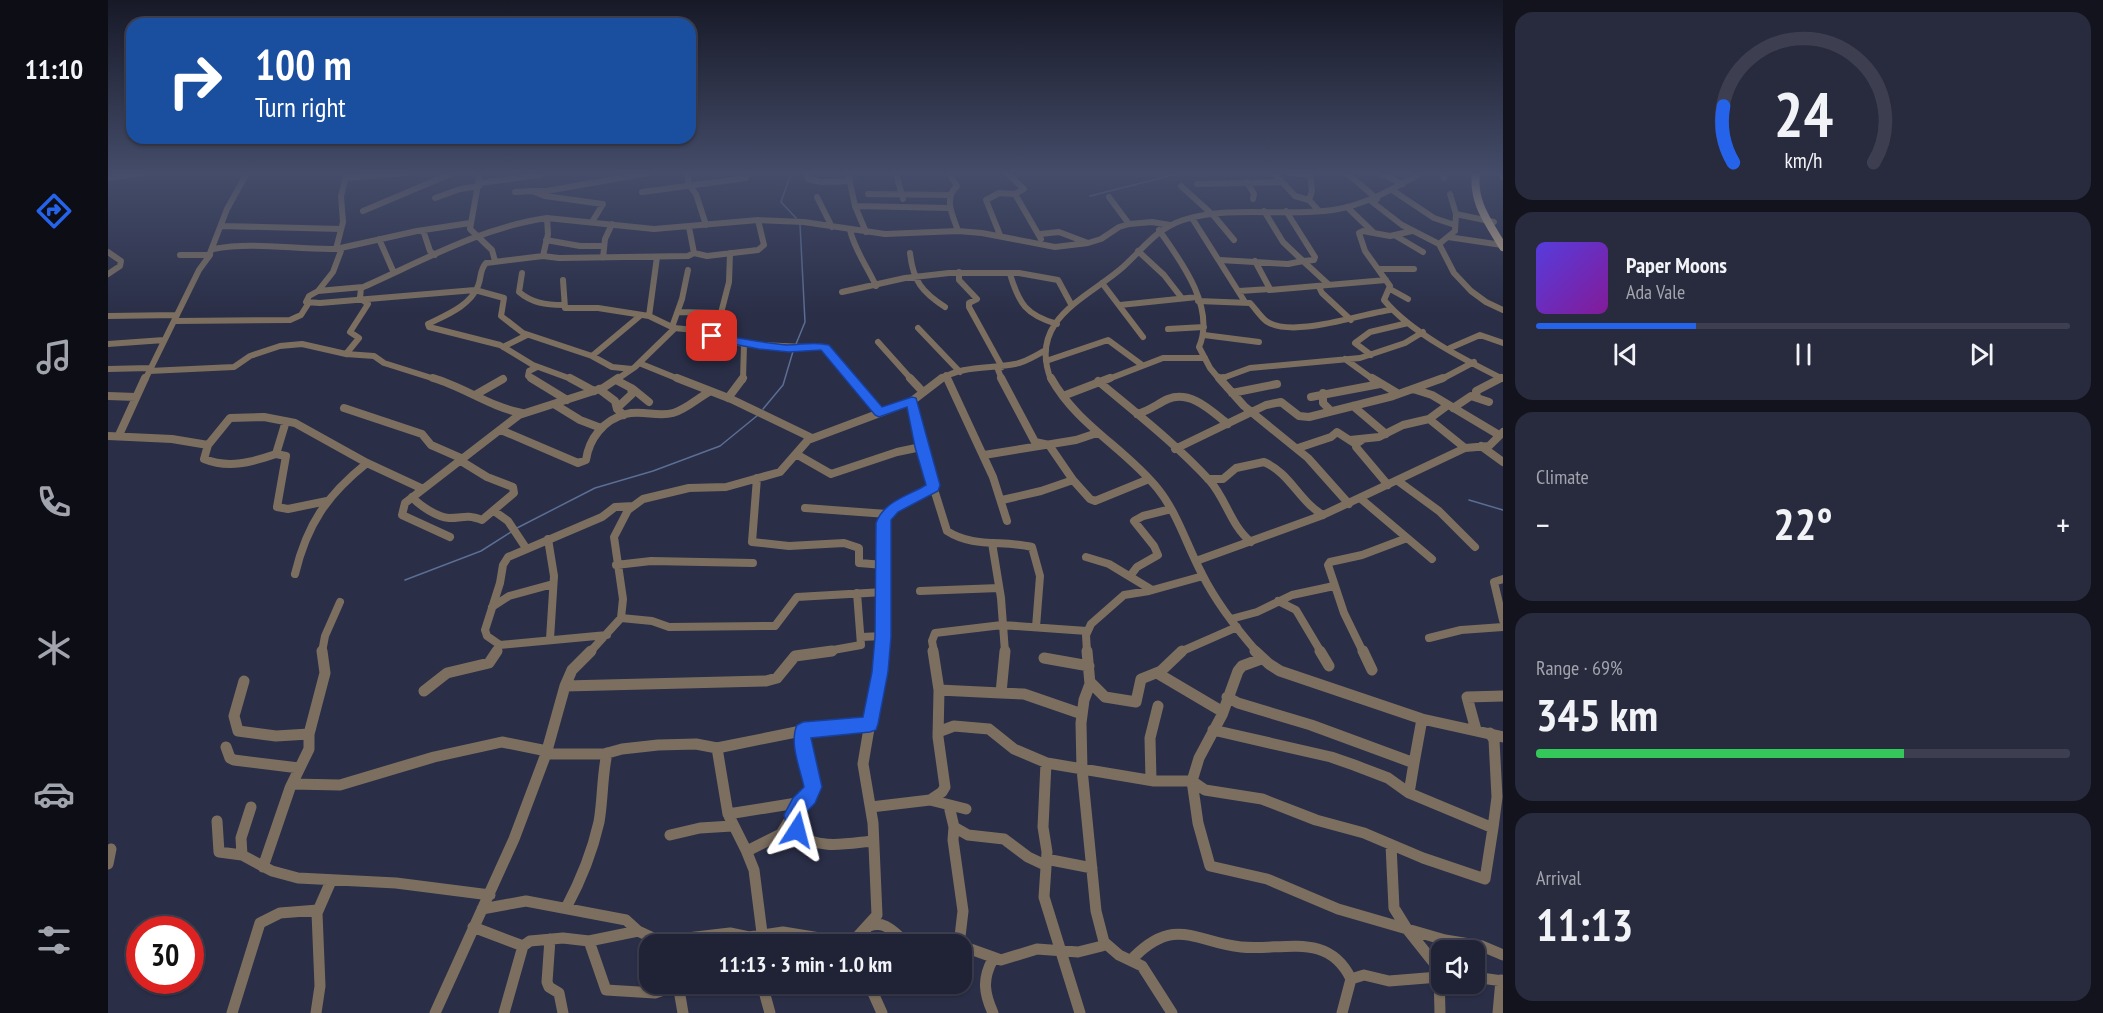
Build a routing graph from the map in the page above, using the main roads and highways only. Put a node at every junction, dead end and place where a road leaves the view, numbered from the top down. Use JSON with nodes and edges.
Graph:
{"nodes":[{"id":1,"x":1491,"y":222,"type":"edge"},
{"id":2,"x":1503,"y":243,"type":"edge"}],
"edges":[{"from":1,"to":2,"type":"main road"}]}
